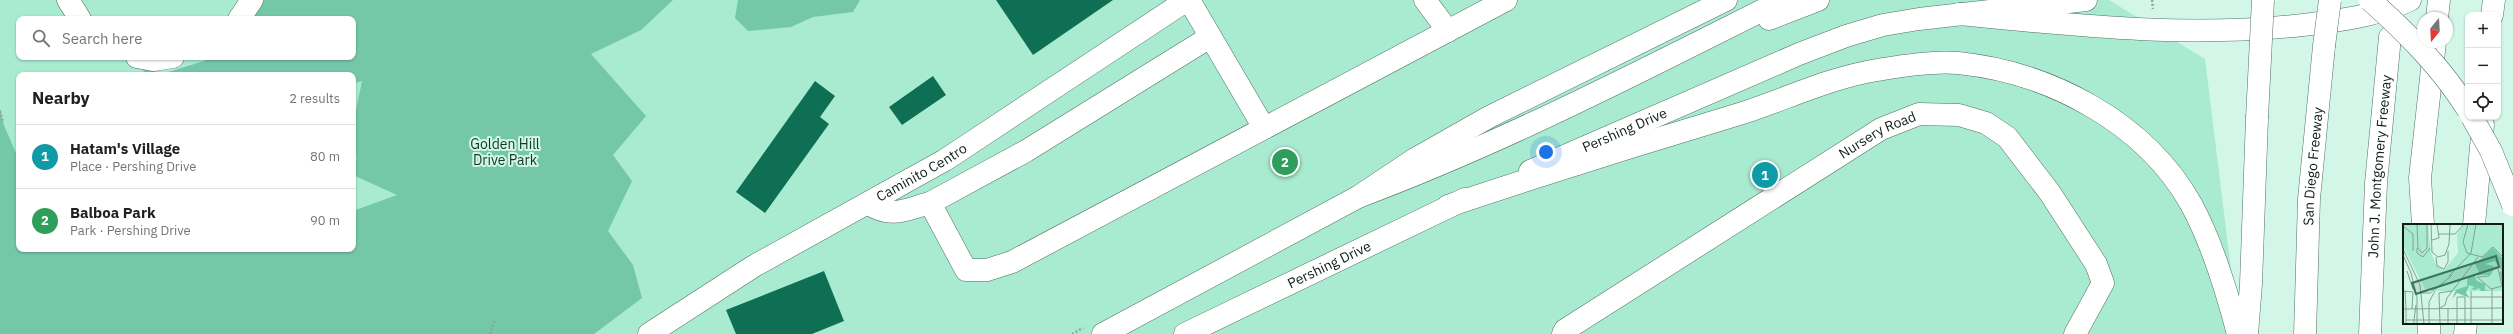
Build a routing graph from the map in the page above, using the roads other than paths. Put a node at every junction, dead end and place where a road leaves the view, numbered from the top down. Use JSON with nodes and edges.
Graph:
{"nodes":[{"id":1,"x":68,"y":0,"type":"edge"},
{"id":2,"x":252,"y":0,"type":"edge"},
{"id":3,"x":1188,"y":0,"type":"edge"},
{"id":4,"x":1425,"y":0,"type":"edge"},
{"id":5,"x":1506,"y":0,"type":"edge"},
{"id":6,"x":1726,"y":0,"type":"edge"},
{"id":7,"x":1783,"y":0,"type":"edge"},
{"id":8,"x":1818,"y":0,"type":"edge"},
{"id":9,"x":2086,"y":0,"type":"edge"},
{"id":10,"x":2263,"y":0,"type":"edge"},
{"id":11,"x":2330,"y":0,"type":"edge"},
{"id":12,"x":2370,"y":0,"type":"edge"},
{"id":13,"x":2395,"y":0,"type":"edge"},
{"id":14,"x":2410,"y":0,"type":"edge"},
{"id":15,"x":2439,"y":0,"type":"edge"},
{"id":16,"x":2438,"y":12,"type":"edge"},
{"id":17,"x":1959,"y":14,"type":"junction"},
{"id":18,"x":78,"y":16,"type":"edge"},
{"id":19,"x":241,"y":16,"type":"edge"},
{"id":20,"x":1448,"y":31,"type":"junction"},
{"id":21,"x":1210,"y":37,"type":"junction"},
{"id":22,"x":2434,"y":48,"type":"edge"},
{"id":23,"x":1626,"y":78,"type":"junction"},
{"id":24,"x":2465,"y":106,"type":"edge"},
{"id":25,"x":2474,"y":120,"type":"edge"},
{"id":26,"x":2484,"y":120,"type":"edge"},
{"id":27,"x":1264,"y":128,"type":"junction"},
{"id":28,"x":1358,"y":197,"type":"junction"},
{"id":29,"x":930,"y":202,"type":"junction"},
{"id":30,"x":869,"y":204,"type":"junction"},
{"id":31,"x":2513,"y":205,"type":"edge"},
{"id":32,"x":1448,"y":206,"type":"junction"},
{"id":33,"x":2423,"y":224,"type":"edge"},
{"id":34,"x":2474,"y":224,"type":"edge"},
{"id":35,"x":2466,"y":324,"type":"edge"},
{"id":36,"x":649,"y":334,"type":"edge"},
{"id":37,"x":1103,"y":334,"type":"edge"},
{"id":38,"x":1185,"y":334,"type":"edge"},
{"id":39,"x":1563,"y":334,"type":"edge"},
{"id":40,"x":2075,"y":334,"type":"edge"},
{"id":41,"x":2238,"y":334,"type":"edge"},
{"id":42,"x":2247,"y":334,"type":"edge"},
{"id":43,"x":2305,"y":334,"type":"edge"},
{"id":44,"x":2370,"y":334,"type":"edge"},
{"id":45,"x":2465,"y":334,"type":"edge"}],
"edges":[{"from":1,"to":18,"type":"main road"},
{"from":2,"to":19,"type":"main road"},
{"from":3,"to":21,"type":"main road"},
{"from":3,"to":30,"type":"main road","name":"Caminito Centro"},
{"from":4,"to":20,"type":"main road"},
{"from":5,"to":20,"type":"main road"},
{"from":6,"to":28,"type":"main road"},
{"from":7,"to":23,"type":"main road"},
{"from":8,"to":23,"type":"main road"},
{"from":9,"to":17,"type":"main road","name":"Pershing Drive"},
{"from":10,"to":42,"type":"main road","bridge":true},
{"from":11,"to":43,"type":"main road","name":"San Diego Freeway","bridge":true},
{"from":12,"to":24,"type":"main road","bridge":true},
{"from":13,"to":44,"type":"main road","name":"John J. Montgomery Freeway"},
{"from":14,"to":17,"type":"main road"},
{"from":15,"to":16,"type":"main road"},
{"from":17,"to":32,"type":"main road","name":"Pershing Drive"},
{"from":20,"to":27,"type":"main road"},
{"from":21,"to":27,"type":"main road"},
{"from":21,"to":29,"type":"main road"},
{"from":22,"to":33,"type":"main road"},
{"from":23,"to":28,"type":"main road"},
{"from":25,"to":31,"type":"main road","bridge":true},
{"from":26,"to":34,"type":"main road"},
{"from":27,"to":29,"type":"main road"},
{"from":28,"to":37,"type":"main road"},
{"from":29,"to":30,"type":"main road"},
{"from":30,"to":36,"type":"main road","name":"Caminito Centro"},
{"from":32,"to":38,"type":"main road","name":"Pershing Drive"},
{"from":32,"to":41,"type":"main road"},
{"from":35,"to":45,"type":"main road"},
{"from":39,"to":40,"type":"main road","name":"Nursery Road"}]}
